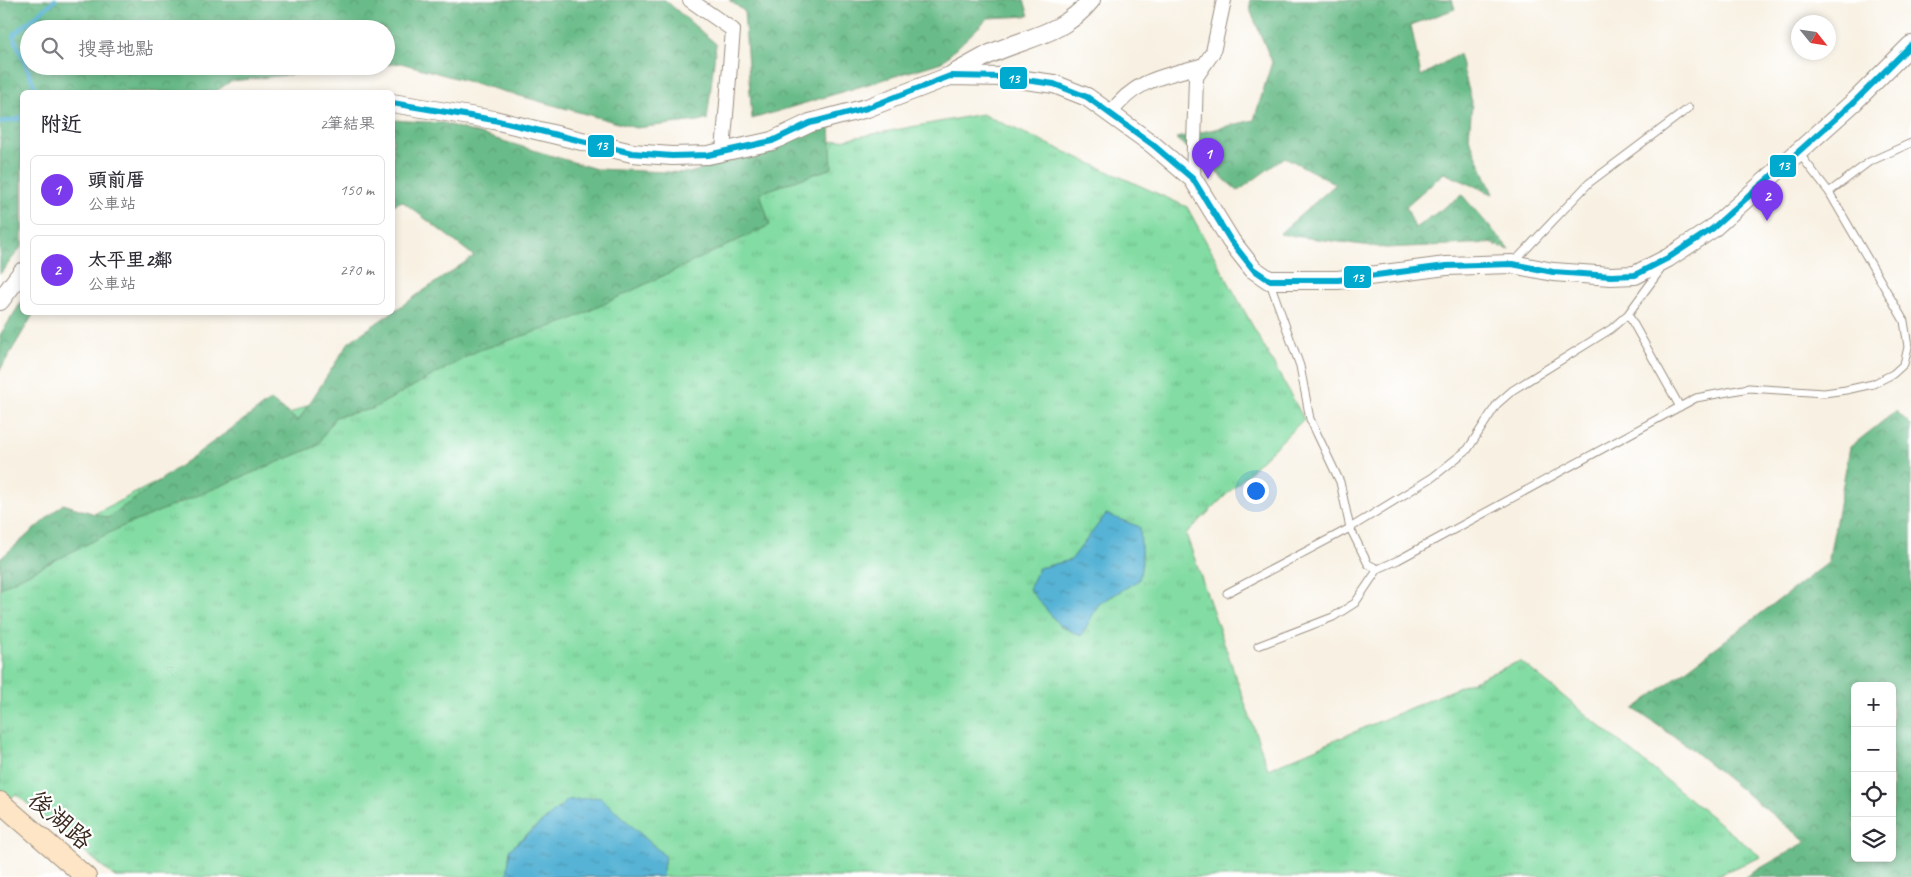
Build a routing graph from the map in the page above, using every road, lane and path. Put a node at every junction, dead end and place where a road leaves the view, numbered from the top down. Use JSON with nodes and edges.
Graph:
{"nodes":[{"id":1,"x":690,"y":0,"type":"edge"},
{"id":2,"x":1091,"y":0,"type":"edge"},
{"id":3,"x":1224,"y":0,"type":"edge"},
{"id":4,"x":1911,"y":45,"type":"edge"},
{"id":5,"x":1204,"y":65,"type":"junction"},
{"id":6,"x":950,"y":76,"type":"junction"},
{"id":7,"x":395,"y":103,"type":"edge"},
{"id":8,"x":1689,"y":108,"type":"dead end"},
{"id":9,"x":1111,"y":113,"type":"junction"},
{"id":10,"x":1911,"y":143,"type":"edge"},
{"id":11,"x":724,"y":151,"type":"junction"},
{"id":12,"x":1798,"y":152,"type":"junction"},
{"id":13,"x":1193,"y":179,"type":"junction"},
{"id":14,"x":1829,"y":192,"type":"junction"},
{"id":15,"x":1668,"y":258,"type":"junction"},
{"id":16,"x":1512,"y":264,"type":"junction"},
{"id":17,"x":20,"y":275,"type":"edge"},
{"id":18,"x":1269,"y":280,"type":"junction"},
{"id":19,"x":0,"y":301,"type":"edge"},
{"id":20,"x":1628,"y":314,"type":"junction"},
{"id":21,"x":1908,"y":319,"type":"edge"},
{"id":22,"x":1680,"y":408,"type":"junction"},
{"id":23,"x":1350,"y":528,"type":"junction"},
{"id":24,"x":1378,"y":569,"type":"junction"},
{"id":25,"x":1227,"y":593,"type":"dead end"},
{"id":26,"x":1258,"y":646,"type":"dead end"},
{"id":27,"x":0,"y":802,"type":"edge"},
{"id":28,"x":86,"y":877,"type":"edge"}],
"edges":[{"from":1,"to":11,"type":"street"},
{"from":2,"to":6,"type":"street"},
{"from":3,"to":5,"type":"street"},
{"from":4,"to":12,"type":"street"},
{"from":5,"to":9,"type":"street"},
{"from":5,"to":13,"type":"street"},
{"from":6,"to":9,"type":"street"},
{"from":6,"to":11,"type":"street"},
{"from":7,"to":11,"type":"street"},
{"from":8,"to":16,"type":"lane"},
{"from":9,"to":13,"type":"street"},
{"from":10,"to":14,"type":"lane"},
{"from":12,"to":14,"type":"lane"},
{"from":12,"to":15,"type":"street"},
{"from":13,"to":18,"type":"street"},
{"from":14,"to":21,"type":"lane"},
{"from":15,"to":16,"type":"street"},
{"from":15,"to":20,"type":"lane"},
{"from":16,"to":18,"type":"street"},
{"from":17,"to":19,"type":"street"},
{"from":18,"to":23,"type":"lane"},
{"from":20,"to":22,"type":"lane"},
{"from":20,"to":23,"type":"lane"},
{"from":21,"to":22,"type":"lane"},
{"from":22,"to":24,"type":"lane"},
{"from":23,"to":24,"type":"lane"},
{"from":23,"to":25,"type":"lane"},
{"from":24,"to":26,"type":"lane"},
{"from":27,"to":28,"type":"main road","name":"後湖路"}]}
